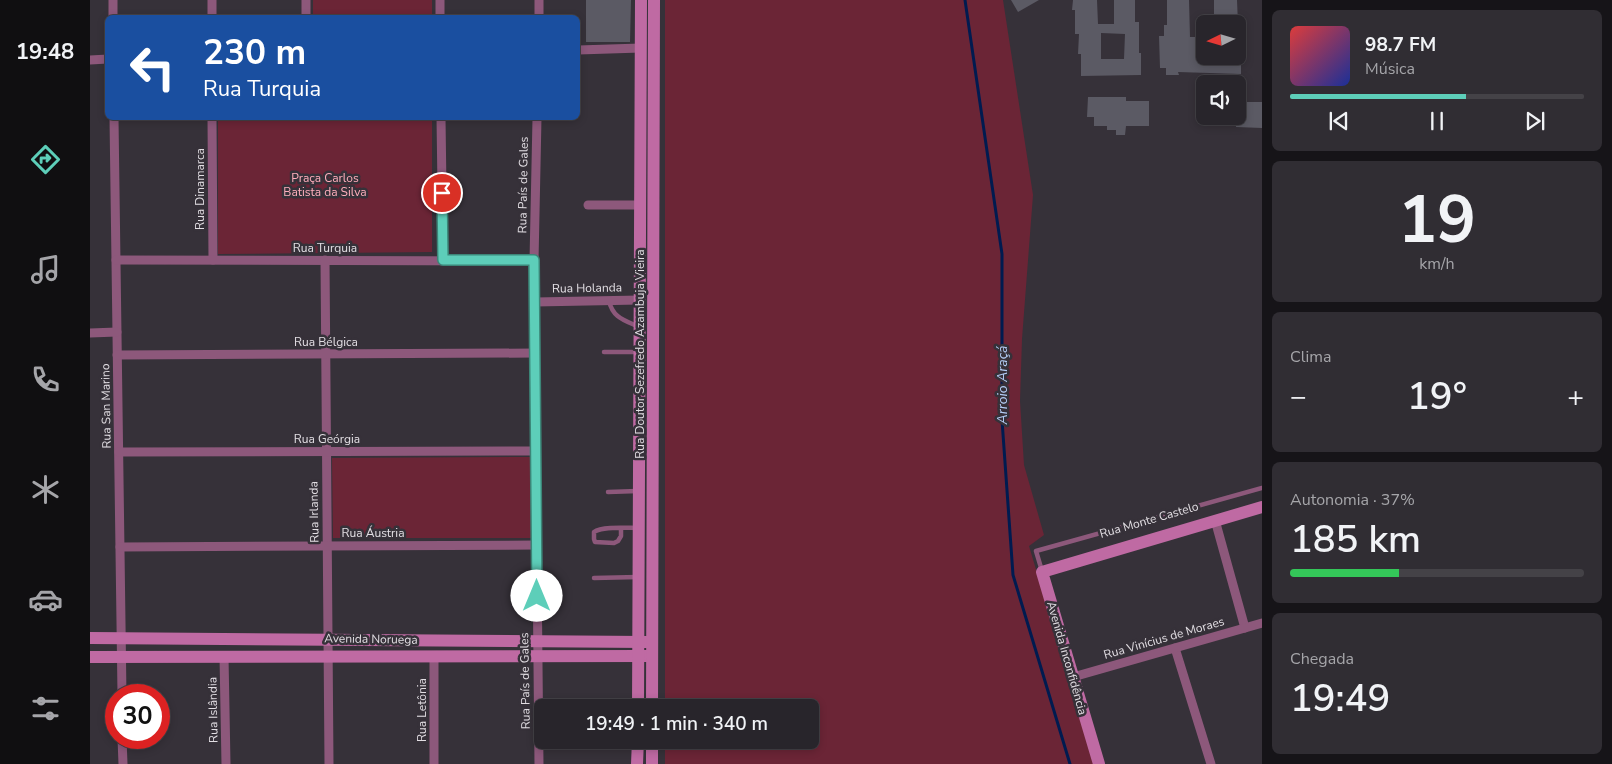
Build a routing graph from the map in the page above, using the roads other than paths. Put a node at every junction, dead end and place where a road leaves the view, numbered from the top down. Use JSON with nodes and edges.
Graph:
{"nodes":[{"id":1,"x":113,"y":0,"type":"edge"},
{"id":2,"x":212,"y":0,"type":"edge"},
{"id":3,"x":306,"y":0,"type":"edge"},
{"id":4,"x":440,"y":0,"type":"edge"},
{"id":5,"x":539,"y":0,"type":"edge"},
{"id":6,"x":641,"y":0,"type":"edge"},
{"id":7,"x":654,"y":0,"type":"edge"},
{"id":8,"x":113,"y":15,"type":"edge"},
{"id":9,"x":212,"y":15,"type":"edge"},
{"id":10,"x":306,"y":15,"type":"edge"},
{"id":11,"x":440,"y":15,"type":"edge"},
{"id":12,"x":539,"y":15,"type":"edge"},
{"id":13,"x":641,"y":48,"type":"junction"},
{"id":14,"x":580,"y":50,"type":"edge"},
{"id":15,"x":105,"y":59,"type":"edge"},
{"id":16,"x":90,"y":60,"type":"edge"},
{"id":17,"x":114,"y":120,"type":"edge"},
{"id":18,"x":212,"y":120,"type":"edge"},
{"id":19,"x":441,"y":120,"type":"edge"},
{"id":20,"x":537,"y":120,"type":"edge"},
{"id":21,"x":588,"y":205,"type":"dead end"},
{"id":22,"x":640,"y":205,"type":"junction"},
{"id":23,"x":116,"y":260,"type":"junction"},
{"id":24,"x":213,"y":260,"type":"junction"},
{"id":25,"x":325,"y":260,"type":"junction"},
{"id":26,"x":443,"y":260,"type":"junction"},
{"id":27,"x":534,"y":260,"type":"junction"},
{"id":28,"x":608,"y":300,"type":"junction"},
{"id":29,"x":640,"y":300,"type":"junction"},
{"id":30,"x":535,"y":302,"type":"junction"},
{"id":31,"x":640,"y":327,"type":"junction"},
{"id":32,"x":117,"y":332,"type":"junction"},
{"id":33,"x":90,"y":333,"type":"edge"},
{"id":34,"x":604,"y":352,"type":"dead end"},
{"id":35,"x":640,"y":352,"type":"junction"},
{"id":36,"x":325,"y":354,"type":"junction"},
{"id":37,"x":535,"y":354,"type":"junction"},
{"id":38,"x":117,"y":355,"type":"junction"},
{"id":39,"x":326,"y":451,"type":"junction"},
{"id":40,"x":536,"y":451,"type":"junction"},
{"id":41,"x":119,"y":452,"type":"junction"},
{"id":42,"x":1262,"y":488,"type":"edge"},
{"id":43,"x":640,"y":491,"type":"junction"},
{"id":44,"x":608,"y":492,"type":"dead end"},
{"id":45,"x":1262,"y":507,"type":"edge"},
{"id":46,"x":1215,"y":520,"type":"junction"},
{"id":47,"x":621,"y":528,"type":"junction"},
{"id":48,"x":640,"y":528,"type":"junction"},
{"id":49,"x":536,"y":545,"type":"junction"},
{"id":50,"x":327,"y":546,"type":"junction"},
{"id":51,"x":120,"y":547,"type":"junction"},
{"id":52,"x":1036,"y":551,"type":"joint"},
{"id":53,"x":1042,"y":572,"type":"junction"},
{"id":54,"x":640,"y":577,"type":"junction"},
{"id":55,"x":594,"y":578,"type":"dead end"},
{"id":56,"x":1262,"y":623,"type":"edge"},
{"id":57,"x":1245,"y":628,"type":"junction"},
{"id":58,"x":121,"y":637,"type":"junction"},
{"id":59,"x":90,"y":638,"type":"edge"},
{"id":60,"x":328,"y":639,"type":"junction"},
{"id":61,"x":537,"y":641,"type":"junction"},
{"id":62,"x":646,"y":642,"type":"junction"},
{"id":63,"x":1176,"y":648,"type":"junction"},
{"id":64,"x":224,"y":656,"type":"junction"},
{"id":65,"x":328,"y":656,"type":"junction"},
{"id":66,"x":434,"y":656,"type":"junction"},
{"id":67,"x":537,"y":656,"type":"junction"},
{"id":68,"x":646,"y":656,"type":"junction"},
{"id":69,"x":90,"y":657,"type":"edge"},
{"id":70,"x":121,"y":657,"type":"junction"},
{"id":71,"x":1073,"y":677,"type":"junction"},
{"id":72,"x":122,"y":684,"type":"edge"},
{"id":73,"x":639,"y":699,"type":"edge"},
{"id":74,"x":651,"y":699,"type":"edge"},
{"id":75,"x":122,"y":749,"type":"edge"},
{"id":76,"x":638,"y":749,"type":"edge"},
{"id":77,"x":652,"y":749,"type":"edge"},
{"id":78,"x":123,"y":764,"type":"edge"},
{"id":79,"x":226,"y":764,"type":"edge"},
{"id":80,"x":329,"y":764,"type":"edge"},
{"id":81,"x":434,"y":764,"type":"edge"},
{"id":82,"x":539,"y":764,"type":"edge"},
{"id":83,"x":637,"y":764,"type":"edge"},
{"id":84,"x":652,"y":764,"type":"edge"},
{"id":85,"x":1099,"y":764,"type":"edge"},
{"id":86,"x":1211,"y":764,"type":"edge"}],
"edges":[{"from":1,"to":8,"type":"street"},
{"from":2,"to":9,"type":"street"},
{"from":3,"to":10,"type":"street"},
{"from":4,"to":11,"type":"street"},
{"from":5,"to":12,"type":"street"},
{"from":6,"to":13,"type":"street","name":"Rua Doutor Sezefredo Azambuja Vieira"},
{"from":7,"to":62,"type":"street","name":"Rua Doutor Sezefredo Azambuja Vieira"},
{"from":13,"to":14,"type":"street"},
{"from":13,"to":22,"type":"street","name":"Rua Doutor Sezefredo Azambuja Vieira"},
{"from":15,"to":16,"type":"street"},
{"from":17,"to":23,"type":"street","name":"Rua San Marino"},
{"from":18,"to":24,"type":"street","name":"Rua Dinamarca"},
{"from":19,"to":26,"type":"street"},
{"from":20,"to":27,"type":"street","name":"Rua País de Gales"},
{"from":21,"to":22,"type":"street"},
{"from":22,"to":29,"type":"street","name":"Rua Doutor Sezefredo Azambuja Vieira"},
{"from":23,"to":24,"type":"street","name":"Rua Turquia"},
{"from":23,"to":32,"type":"street","name":"Rua San Marino"},
{"from":24,"to":25,"type":"street","name":"Rua Turquia"},
{"from":25,"to":26,"type":"street","name":"Rua Turquia"},
{"from":25,"to":36,"type":"street","name":"Rua Irlanda"},
{"from":26,"to":27,"type":"street","name":"Rua Turquia"},
{"from":27,"to":30,"type":"street","name":"Rua País de Gales"},
{"from":28,"to":29,"type":"street","name":"Rua Holanda"},
{"from":28,"to":30,"type":"street","name":"Rua Holanda"},
{"from":28,"to":31,"type":"lane"},
{"from":29,"to":31,"type":"street","name":"Rua Doutor Sezefredo Azambuja Vieira"},
{"from":30,"to":37,"type":"street","name":"Rua País de Gales"},
{"from":31,"to":35,"type":"street","name":"Rua Doutor Sezefredo Azambuja Vieira"},
{"from":32,"to":33,"type":"street"},
{"from":32,"to":38,"type":"street","name":"Rua San Marino"},
{"from":34,"to":35,"type":"lane"},
{"from":35,"to":43,"type":"street","name":"Rua Doutor Sezefredo Azambuja Vieira"},
{"from":36,"to":37,"type":"street","name":"Rua Bélgica"},
{"from":36,"to":38,"type":"street","name":"Rua Bélgica"},
{"from":36,"to":39,"type":"street","name":"Rua Irlanda"},
{"from":37,"to":40,"type":"street","name":"Rua País de Gales"},
{"from":38,"to":41,"type":"street","name":"Rua San Marino"},
{"from":39,"to":40,"type":"street","name":"Rua Geórgia"},
{"from":39,"to":41,"type":"street","name":"Rua Geórgia"},
{"from":39,"to":50,"type":"street","name":"Rua Irlanda"},
{"from":40,"to":49,"type":"street","name":"Rua País de Gales"},
{"from":41,"to":51,"type":"street","name":"Rua San Marino"},
{"from":42,"to":52,"type":"lane","name":"Rua Monte Castelo"},
{"from":43,"to":44,"type":"lane"},
{"from":43,"to":48,"type":"street","name":"Rua Doutor Sezefredo Azambuja Vieira"},
{"from":45,"to":46,"type":"street","name":"Rua Monte Castelo"},
{"from":46,"to":53,"type":"street","name":"Rua Monte Castelo"},
{"from":46,"to":57,"type":"street"},
{"from":47,"to":47,"type":"lane"},
{"from":47,"to":48,"type":"lane"},
{"from":48,"to":54,"type":"street","name":"Rua Doutor Sezefredo Azambuja Vieira"},
{"from":49,"to":50,"type":"street","name":"Rua Áustria"},
{"from":49,"to":61,"type":"street","name":"Rua País de Gales"},
{"from":50,"to":51,"type":"street","name":"Rua Áustria"},
{"from":50,"to":60,"type":"street","name":"Rua Irlanda"},
{"from":51,"to":58,"type":"street","name":"Rua San Marino"},
{"from":52,"to":53,"type":"lane","name":"Avenida Inconfidência"},
{"from":53,"to":71,"type":"street","name":"Avenida Inconfidência"},
{"from":54,"to":55,"type":"lane"},
{"from":54,"to":62,"type":"street","name":"Rua Doutor Sezefredo Azambuja Vieira"},
{"from":56,"to":57,"type":"street","name":"Rua Vinícius de Moraes"},
{"from":57,"to":63,"type":"street","name":"Rua Vinícius de Moraes"},
{"from":58,"to":59,"type":"street","name":"Avenida Noruega"},
{"from":58,"to":60,"type":"street","name":"Avenida Noruega"},
{"from":58,"to":70,"type":"street","name":"Rua San Marino"},
{"from":60,"to":61,"type":"street","name":"Avenida Noruega"},
{"from":60,"to":65,"type":"street","name":"Rua Irlanda"},
{"from":61,"to":62,"type":"street","name":"Avenida Noruega"},
{"from":61,"to":67,"type":"street","name":"Rua País de Gales"},
{"from":62,"to":68,"type":"street","name":"Rua Doutor Sezefredo Azambuja Vieira"},
{"from":63,"to":71,"type":"street","name":"Rua Vinícius de Moraes"},
{"from":63,"to":86,"type":"street"},
{"from":64,"to":65,"type":"street","name":"Avenida Noruega"},
{"from":64,"to":70,"type":"street","name":"Avenida Noruega"},
{"from":64,"to":79,"type":"street","name":"Rua Islândia"},
{"from":65,"to":66,"type":"street","name":"Avenida Noruega"},
{"from":65,"to":80,"type":"street","name":"Rua Irlanda"},
{"from":66,"to":67,"type":"street","name":"Avenida Noruega"},
{"from":66,"to":81,"type":"street","name":"Rua Letônia"},
{"from":67,"to":68,"type":"street","name":"Avenida Noruega"},
{"from":67,"to":82,"type":"street","name":"Rua País de Gales"},
{"from":68,"to":73,"type":"street","name":"Rua Doutor Sezefredo Azambuja Vieira"},
{"from":68,"to":74,"type":"street","name":"Rua Doutor Sezefredo Azambuja Vieira"},
{"from":69,"to":70,"type":"street","name":"Avenida Noruega"},
{"from":70,"to":72,"type":"street","name":"Rua San Marino"},
{"from":71,"to":85,"type":"street","name":"Avenida Inconfidência"},
{"from":75,"to":78,"type":"street"},
{"from":76,"to":83,"type":"street"},
{"from":77,"to":84,"type":"street"}]}
